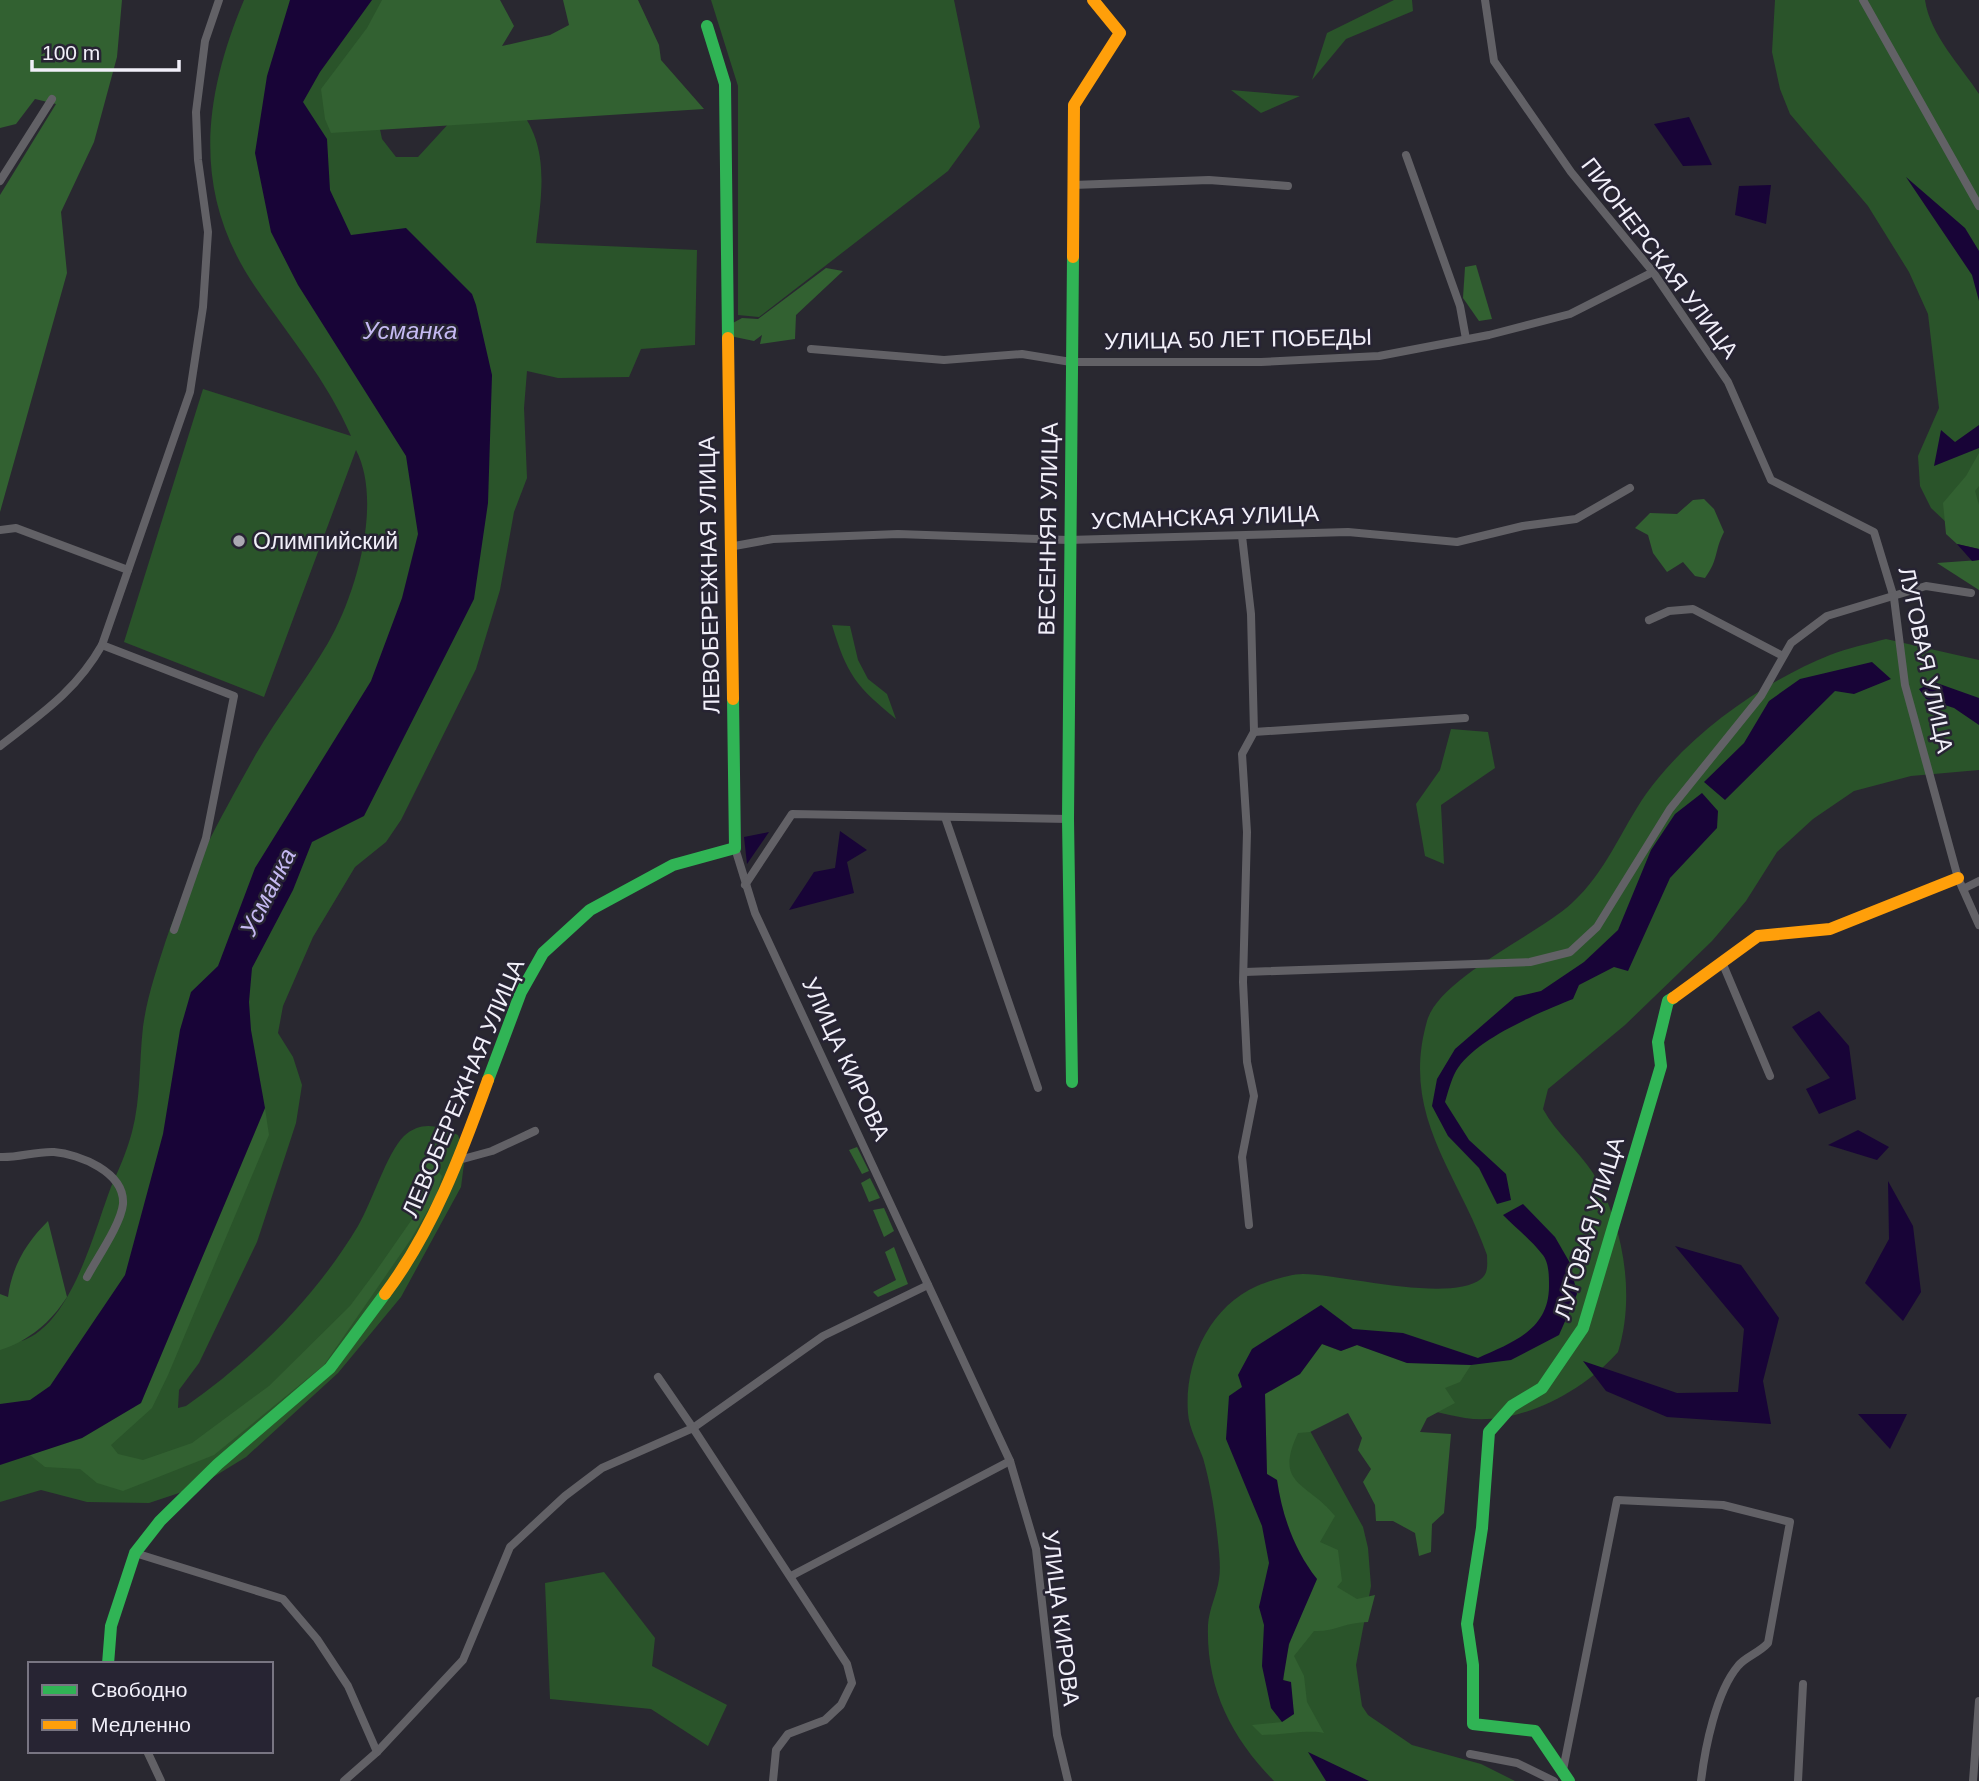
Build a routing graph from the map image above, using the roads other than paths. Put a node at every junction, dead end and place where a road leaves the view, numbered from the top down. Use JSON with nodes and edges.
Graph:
{"nodes":[{"id":1,"x":219,"y":0,"type":"edge"},
{"id":2,"x":1093,"y":0,"type":"edge"},
{"id":3,"x":1485,"y":0,"type":"edge"},
{"id":4,"x":1863,"y":0,"type":"edge"},
{"id":5,"x":708,"y":26,"type":"dead end"},
{"id":6,"x":52,"y":99,"type":"dead end"},
{"id":7,"x":1406,"y":155,"type":"dead end"},
{"id":8,"x":0,"y":181,"type":"edge"},
{"id":9,"x":1073,"y":185,"type":"junction"},
{"id":10,"x":1287,"y":186,"type":"dead end"},
{"id":11,"x":1979,"y":206,"type":"edge"},
{"id":12,"x":1653,"y":272,"type":"junction"},
{"id":13,"x":1466,"y":339,"type":"junction"},
{"id":14,"x":811,"y":349,"type":"dead end"},
{"id":15,"x":1071,"y":362,"type":"junction"},
{"id":16,"x":1630,"y":488,"type":"dead end"},
{"id":17,"x":0,"y":530,"type":"edge"},
{"id":18,"x":1874,"y":532,"type":"joint"},
{"id":19,"x":1242,"y":536,"type":"junction"},
{"id":20,"x":1068,"y":540,"type":"junction"},
{"id":21,"x":729,"y":547,"type":"junction"},
{"id":22,"x":128,"y":570,"type":"junction"},
{"id":23,"x":1972,"y":593,"type":"dead end"},
{"id":24,"x":1894,"y":598,"type":"junction"},
{"id":25,"x":1649,"y":620,"type":"dead end"},
{"id":26,"x":102,"y":645,"type":"junction"},
{"id":27,"x":1783,"y":656,"type":"junction"},
{"id":28,"x":1465,"y":718,"type":"dead end"},
{"id":29,"x":1254,"y":732,"type":"junction"},
{"id":30,"x":0,"y":746,"type":"edge"},
{"id":31,"x":945,"y":817,"type":"junction"},
{"id":32,"x":1068,"y":819,"type":"junction"},
{"id":33,"x":735,"y":848,"type":"junction"},
{"id":34,"x":1979,"y":881,"type":"edge"},
{"id":35,"x":1960,"y":884,"type":"junction"},
{"id":36,"x":745,"y":886,"type":"junction"},
{"id":37,"x":1979,"y":925,"type":"edge"},
{"id":38,"x":174,"y":930,"type":"dead end"},
{"id":39,"x":1723,"y":962,"type":"junction"},
{"id":40,"x":1245,"y":972,"type":"junction"},
{"id":41,"x":1770,"y":1076,"type":"dead end"},
{"id":42,"x":1072,"y":1082,"type":"dead end"},
{"id":43,"x":1038,"y":1088,"type":"dead end"},
{"id":44,"x":535,"y":1131,"type":"dead end"},
{"id":45,"x":0,"y":1157,"type":"edge"},
{"id":46,"x":459,"y":1160,"type":"junction"},
{"id":47,"x":1249,"y":1224,"type":"dead end"},
{"id":48,"x":87,"y":1277,"type":"dead end"},
{"id":49,"x":928,"y":1285,"type":"junction"},
{"id":50,"x":658,"y":1377,"type":"dead end"},
{"id":51,"x":693,"y":1428,"type":"junction"},
{"id":52,"x":1010,"y":1461,"type":"junction"},
{"id":53,"x":135,"y":1553,"type":"junction"},
{"id":54,"x":792,"y":1576,"type":"junction"},
{"id":55,"x":108,"y":1662,"type":"edge"},
{"id":56,"x":1803,"y":1684,"type":"dead end"},
{"id":57,"x":1979,"y":1701,"type":"edge"},
{"id":58,"x":377,"y":1752,"type":"junction"},
{"id":59,"x":148,"y":1753,"type":"edge"},
{"id":60,"x":1470,"y":1754,"type":"dead end"},
{"id":61,"x":1566,"y":1776,"type":"edge"},
{"id":62,"x":161,"y":1781,"type":"edge"},
{"id":63,"x":344,"y":1781,"type":"edge"},
{"id":64,"x":773,"y":1781,"type":"edge"},
{"id":65,"x":1068,"y":1781,"type":"edge"},
{"id":66,"x":1554,"y":1781,"type":"edge"},
{"id":67,"x":1701,"y":1781,"type":"edge"},
{"id":68,"x":1798,"y":1781,"type":"edge"},
{"id":69,"x":1973,"y":1781,"type":"edge"}],
"edges":[{"from":1,"to":22,"type":"street"},
{"from":2,"to":9,"type":"street","name":"ВЕСЕННЯЯ УЛИЦА"},
{"from":3,"to":12,"type":"street","name":"ПИОНЕРСКАЯ УЛИЦА"},
{"from":4,"to":11,"type":"street"},
{"from":5,"to":21,"type":"street","name":"ЛЕВОБЕРЕЖНАЯ УЛИЦА"},
{"from":6,"to":8,"type":"street"},
{"from":7,"to":13,"type":"street"},
{"from":9,"to":10,"type":"street"},
{"from":9,"to":15,"type":"street","name":"ВЕСЕННЯЯ УЛИЦА"},
{"from":12,"to":13,"type":"street","name":"УЛИЦА 50 ЛЕТ ПОБЕДЫ"},
{"from":12,"to":18,"type":"street","name":"ПИОНЕРСКАЯ УЛИЦА"},
{"from":13,"to":15,"type":"street","name":"УЛИЦА 50 ЛЕТ ПОБЕДЫ"},
{"from":14,"to":15,"type":"street","name":"УЛИЦА 50 ЛЕТ ПОБЕДЫ"},
{"from":15,"to":20,"type":"street","name":"ВЕСЕННЯЯ УЛИЦА"},
{"from":16,"to":19,"type":"street","name":"УСМАНСКАЯ УЛИЦА"},
{"from":17,"to":22,"type":"street"},
{"from":18,"to":24,"type":"street","name":"ЛУГОВАЯ УЛИЦА"},
{"from":19,"to":20,"type":"street","name":"УСМАНСКАЯ УЛИЦА"},
{"from":19,"to":29,"type":"street"},
{"from":20,"to":21,"type":"street","name":"УСМАНСКАЯ УЛИЦА"},
{"from":20,"to":32,"type":"street","name":"ВЕСЕННЯЯ УЛИЦА"},
{"from":21,"to":33,"type":"street","name":"ЛЕВОБЕРЕЖНАЯ УЛИЦА"},
{"from":22,"to":26,"type":"street"},
{"from":23,"to":24,"type":"street"},
{"from":24,"to":27,"type":"street"},
{"from":24,"to":35,"type":"street","name":"ЛУГОВАЯ УЛИЦА"},
{"from":25,"to":27,"type":"street"},
{"from":26,"to":30,"type":"street"},
{"from":26,"to":38,"type":"street"},
{"from":27,"to":40,"type":"street"},
{"from":28,"to":29,"type":"street"},
{"from":29,"to":40,"type":"street"},
{"from":31,"to":32,"type":"street"},
{"from":31,"to":36,"type":"street"},
{"from":31,"to":43,"type":"street"},
{"from":32,"to":42,"type":"street","name":"ВЕСЕННЯЯ УЛИЦА"},
{"from":33,"to":36,"type":"street","name":"УЛИЦА КИРОВА"},
{"from":33,"to":46,"type":"street","name":"ЛЕВОБЕРЕЖНАЯ УЛИЦА"},
{"from":34,"to":35,"type":"street"},
{"from":35,"to":37,"type":"street","name":"ЛУГОВАЯ УЛИЦА"},
{"from":35,"to":39,"type":"street","name":"ЛУГОВАЯ УЛИЦА"},
{"from":36,"to":49,"type":"street","name":"УЛИЦА КИРОВА"},
{"from":39,"to":41,"type":"street"},
{"from":39,"to":61,"type":"street","name":"ЛУГОВАЯ УЛИЦА"},
{"from":40,"to":47,"type":"street"},
{"from":44,"to":46,"type":"street"},
{"from":45,"to":48,"type":"street"},
{"from":46,"to":53,"type":"street","name":"ЛЕВОБЕРЕЖНАЯ УЛИЦА"},
{"from":49,"to":51,"type":"street"},
{"from":49,"to":52,"type":"street","name":"УЛИЦА КИРОВА"},
{"from":50,"to":51,"type":"street"},
{"from":51,"to":54,"type":"street"},
{"from":51,"to":58,"type":"street"},
{"from":52,"to":54,"type":"street"},
{"from":52,"to":65,"type":"street","name":"УЛИЦА КИРОВА"},
{"from":53,"to":55,"type":"street","name":"ЛЕВОБЕРЕЖНАЯ УЛИЦА"},
{"from":53,"to":58,"type":"street"},
{"from":54,"to":64,"type":"street"},
{"from":56,"to":68,"type":"street"},
{"from":57,"to":69,"type":"street"},
{"from":58,"to":63,"type":"street"},
{"from":59,"to":62,"type":"street"},
{"from":60,"to":66,"type":"street"},
{"from":61,"to":67,"type":"street","name":"ЛУГОВАЯ УЛИЦА"}]}
